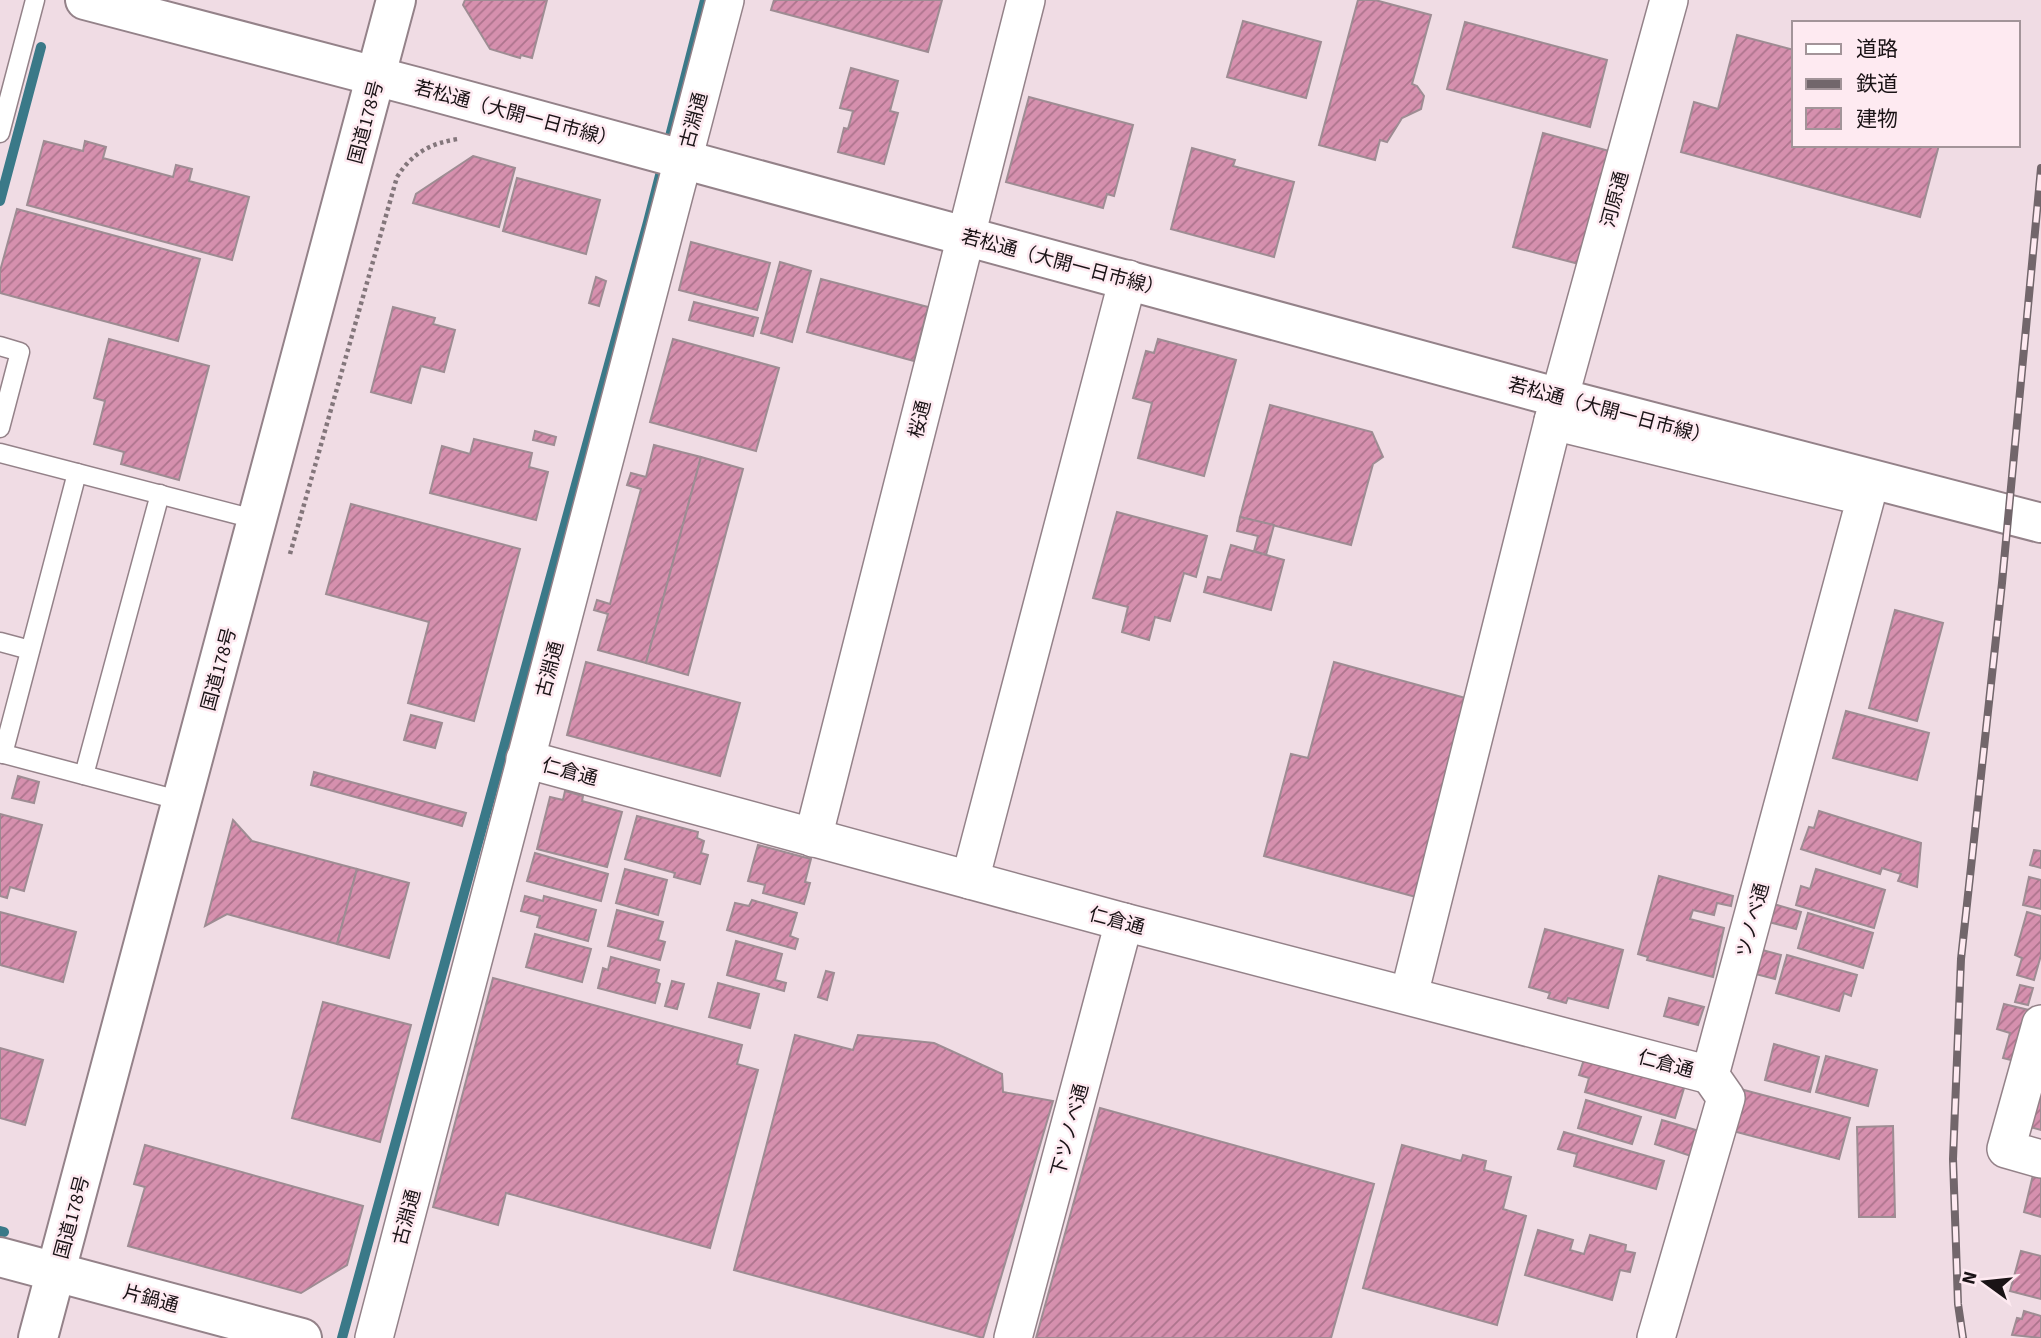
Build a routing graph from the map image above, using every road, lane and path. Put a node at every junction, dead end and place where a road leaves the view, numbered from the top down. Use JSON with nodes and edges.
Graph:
{"nodes":[{"id":1,"x":35,"y":0,"type":"edge"},
{"id":2,"x":85,"y":0,"type":"edge"},
{"id":3,"x":396,"y":0,"type":"edge"},
{"id":4,"x":725,"y":0,"type":"edge"},
{"id":5,"x":1026,"y":0,"type":"edge"},
{"id":6,"x":1669,"y":0,"type":"edge"},
{"id":7,"x":377,"y":76,"type":"junction"},
{"id":8,"x":0,"y":133,"type":"edge"},
{"id":9,"x":465,"y":139,"type":"dead end"},
{"id":10,"x":682,"y":158,"type":"junction"},
{"id":11,"x":965,"y":235,"type":"junction"},
{"id":12,"x":1128,"y":279,"type":"junction"},
{"id":13,"x":0,"y":346,"type":"edge"},
{"id":14,"x":1557,"y":409,"type":"junction"},
{"id":15,"x":0,"y":428,"type":"edge"},
{"id":16,"x":0,"y":453,"type":"edge"},
{"id":17,"x":77,"y":473,"type":"junction"},
{"id":18,"x":160,"y":494,"type":"junction"},
{"id":19,"x":258,"y":520,"type":"junction"},
{"id":20,"x":2041,"y":523,"type":"edge"},
{"id":21,"x":290,"y":554,"type":"dead end"},
{"id":22,"x":0,"y":642,"type":"edge"},
{"id":23,"x":30,"y":650,"type":"junction"},
{"id":24,"x":1,"y":754,"type":"edge"},
{"id":25,"x":525,"y":759,"type":"junction"},
{"id":26,"x":84,"y":775,"type":"junction"},
{"id":27,"x":182,"y":801,"type":"junction"},
{"id":28,"x":813,"y":838,"type":"junction"},
{"id":29,"x":970,"y":880,"type":"junction"},
{"id":30,"x":1124,"y":922,"type":"junction"},
{"id":31,"x":1409,"y":995,"type":"junction"},
{"id":32,"x":2041,"y":1024,"type":"edge"},
{"id":33,"x":1710,"y":1075,"type":"junction"},
{"id":34,"x":2041,"y":1159,"type":"edge"},
{"id":35,"x":0,"y":1257,"type":"edge"},
{"id":36,"x":56,"y":1273,"type":"junction"},
{"id":37,"x":38,"y":1338,"type":"edge"},
{"id":38,"x":302,"y":1338,"type":"edge"},
{"id":39,"x":374,"y":1338,"type":"edge"},
{"id":40,"x":1013,"y":1338,"type":"edge"},
{"id":41,"x":1656,"y":1338,"type":"edge"}],
"edges":[{"from":1,"to":8,"type":"lane"},
{"from":2,"to":7,"type":"main road","name":"若松通（大開一日市線）"},
{"from":3,"to":7,"type":"main road","name":"国道178号"},
{"from":4,"to":10,"type":"street","name":"古淵通"},
{"from":5,"to":11,"type":"street","name":"桜通"},
{"from":6,"to":14,"type":"street","name":"河原通"},
{"from":7,"to":10,"type":"main road","name":"若松通（大開一日市線）"},
{"from":7,"to":19,"type":"main road","name":"国道178号"},
{"from":9,"to":21,"type":"path"},
{"from":10,"to":11,"type":"main road","name":"若松通（大開一日市線）"},
{"from":10,"to":25,"type":"street","name":"古淵通"},
{"from":11,"to":12,"type":"main road","name":"若松通（大開一日市線）"},
{"from":11,"to":28,"type":"street","name":"桜通"},
{"from":12,"to":14,"type":"main road","name":"若松通（大開一日市線）"},
{"from":12,"to":29,"type":"street"},
{"from":13,"to":15,"type":"lane"},
{"from":14,"to":20,"type":"main road","name":"若松通（大開一日市線）"},
{"from":14,"to":31,"type":"street","name":"河原通"},
{"from":14,"to":33,"type":"street","name":"ツノベ通"},
{"from":16,"to":17,"type":"lane"},
{"from":17,"to":18,"type":"lane"},
{"from":17,"to":23,"type":"lane"},
{"from":18,"to":19,"type":"lane"},
{"from":18,"to":26,"type":"lane"},
{"from":19,"to":27,"type":"main road","name":"国道178号"},
{"from":22,"to":23,"type":"lane"},
{"from":23,"to":24,"type":"lane"},
{"from":24,"to":26,"type":"lane"},
{"from":25,"to":28,"type":"street","name":"仁倉通"},
{"from":25,"to":39,"type":"street","name":"古淵通"},
{"from":26,"to":27,"type":"lane"},
{"from":27,"to":36,"type":"main road","name":"国道178号"},
{"from":28,"to":29,"type":"street","name":"仁倉通"},
{"from":29,"to":30,"type":"street","name":"仁倉通"},
{"from":30,"to":31,"type":"street","name":"仁倉通"},
{"from":30,"to":40,"type":"street","name":"下ツノベ通"},
{"from":31,"to":33,"type":"street","name":"仁倉通"},
{"from":32,"to":34,"type":"street"},
{"from":33,"to":41,"type":"street"},
{"from":35,"to":36,"type":"main road","name":"片鍋通"},
{"from":36,"to":37,"type":"main road","name":"国道178号"},
{"from":36,"to":38,"type":"main road","name":"片鍋通"}]}
